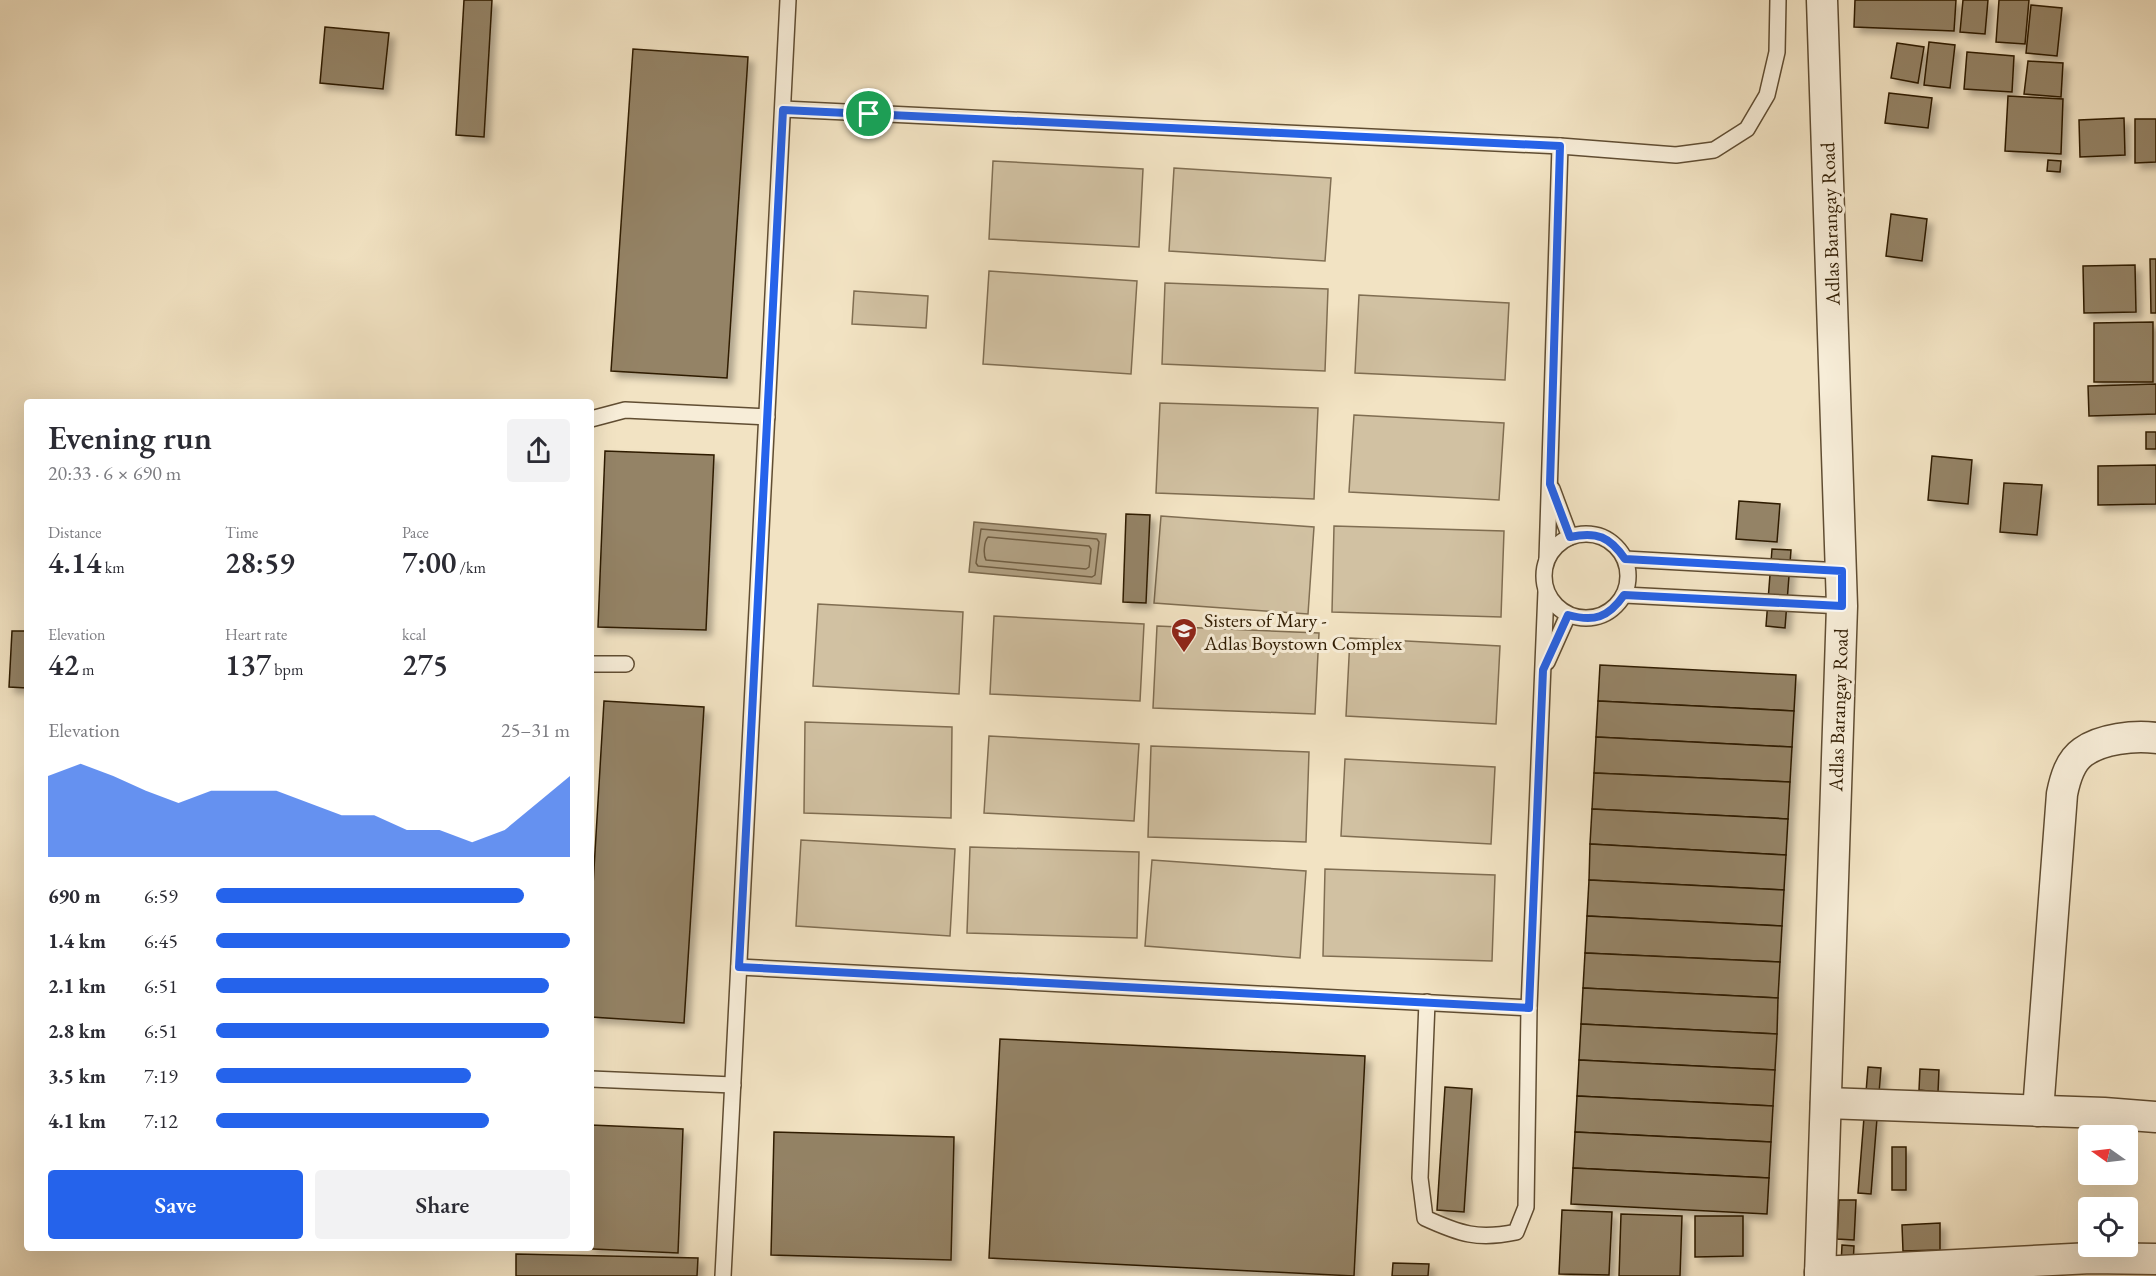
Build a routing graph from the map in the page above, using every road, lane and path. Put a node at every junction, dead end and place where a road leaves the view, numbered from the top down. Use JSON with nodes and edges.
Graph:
{"nodes":[{"id":1,"x":788,"y":0,"type":"edge"},
{"id":2,"x":1778,"y":0,"type":"edge"},
{"id":3,"x":1822,"y":0,"type":"edge"},
{"id":4,"x":783,"y":110,"type":"junction"},
{"id":5,"x":1560,"y":146,"type":"junction"},
{"id":6,"x":767,"y":417,"type":"junction"},
{"id":7,"x":594,"y":418,"type":"edge"},
{"id":8,"x":1550,"y":484,"type":"junction"},
{"id":9,"x":1570,"y":537,"type":"junction"},
{"id":10,"x":1625,"y":559,"type":"junction"},
{"id":11,"x":1547,"y":560,"type":"junction"},
{"id":12,"x":1842,"y":571,"type":"junction"},
{"id":13,"x":1546,"y":591,"type":"junction"},
{"id":14,"x":1624,"y":595,"type":"junction"},
{"id":15,"x":1842,"y":606,"type":"junction"},
{"id":16,"x":1568,"y":615,"type":"junction"},
{"id":17,"x":594,"y":664,"type":"edge"},
{"id":18,"x":626,"y":664,"type":"dead end"},
{"id":19,"x":1543,"y":670,"type":"junction"},
{"id":20,"x":2156,"y":738,"type":"edge"},
{"id":21,"x":739,"y":967,"type":"junction"},
{"id":22,"x":1426,"y":1002,"type":"junction"},
{"id":23,"x":1529,"y":1008,"type":"junction"},
{"id":24,"x":594,"y":1078,"type":"edge"},
{"id":25,"x":733,"y":1085,"type":"junction"},
{"id":26,"x":1826,"y":1103,"type":"junction"},
{"id":27,"x":2038,"y":1111,"type":"junction"},
{"id":28,"x":2156,"y":1117,"type":"edge"},
{"id":29,"x":2156,"y":1259,"type":"edge"},
{"id":30,"x":1820,"y":1274,"type":"edge"},
{"id":31,"x":723,"y":1276,"type":"edge"}],
"edges":[{"from":1,"to":4,"type":"lane"},
{"from":2,"to":5,"type":"lane"},
{"from":3,"to":12,"type":"street","name":"Adlas Barangay Road"},
{"from":4,"to":5,"type":"lane"},
{"from":4,"to":6,"type":"lane"},
{"from":5,"to":8,"type":"lane"},
{"from":6,"to":7,"type":"lane"},
{"from":6,"to":21,"type":"lane"},
{"from":8,"to":9,"type":"lane"},
{"from":8,"to":11,"type":"lane"},
{"from":9,"to":10,"type":"lane"},
{"from":9,"to":11,"type":"lane"},
{"from":10,"to":12,"type":"lane"},
{"from":10,"to":14,"type":"lane"},
{"from":11,"to":13,"type":"lane"},
{"from":12,"to":15,"type":"street","name":"Adlas Barangay Road"},
{"from":13,"to":16,"type":"lane"},
{"from":13,"to":19,"type":"lane"},
{"from":14,"to":15,"type":"lane"},
{"from":14,"to":16,"type":"lane"},
{"from":15,"to":26,"type":"street","name":"Adlas Barangay Road"},
{"from":16,"to":19,"type":"lane"},
{"from":17,"to":18,"type":"lane"},
{"from":19,"to":23,"type":"lane"},
{"from":20,"to":27,"type":"street"},
{"from":21,"to":22,"type":"lane"},
{"from":21,"to":25,"type":"lane"},
{"from":22,"to":23,"type":"lane"},
{"from":22,"to":23,"type":"lane"},
{"from":24,"to":25,"type":"lane"},
{"from":25,"to":31,"type":"lane"},
{"from":26,"to":27,"type":"street"},
{"from":26,"to":30,"type":"street","name":"Adlas Barangay Road"},
{"from":27,"to":28,"type":"street"},
{"from":29,"to":30,"type":"street"}]}
